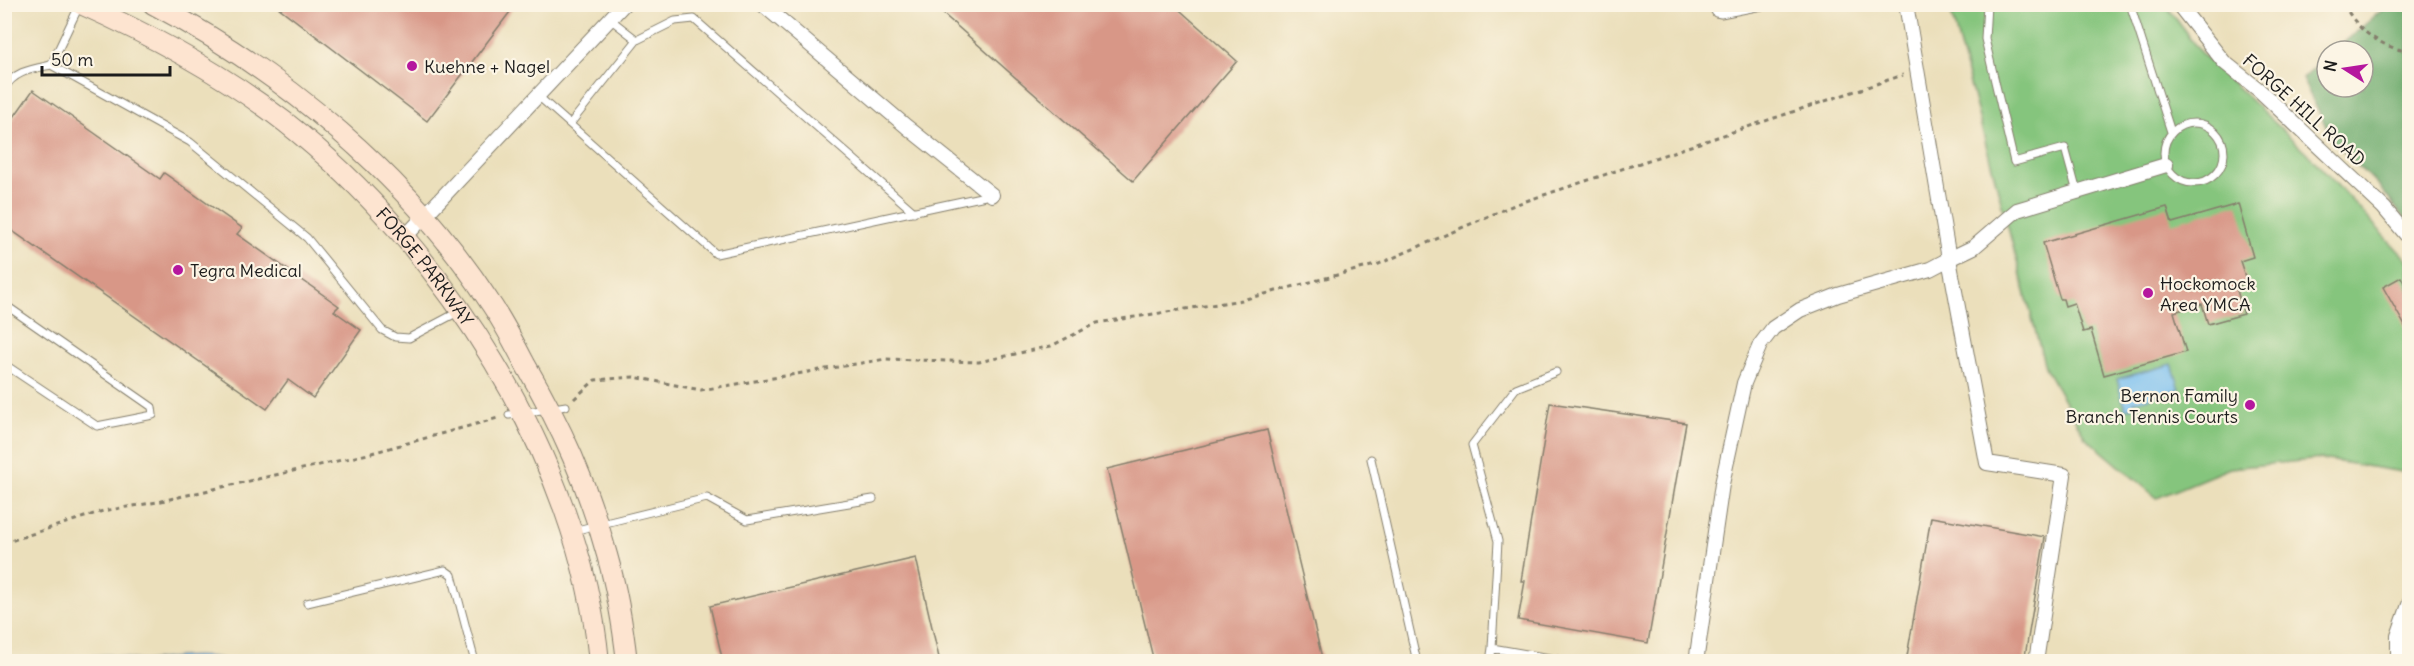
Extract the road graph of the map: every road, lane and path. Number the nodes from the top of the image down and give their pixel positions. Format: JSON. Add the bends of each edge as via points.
{"nodes":[{"id":1,"x":81,"y":4,"type":"edge"},
{"id":2,"x":153,"y":4,"type":"edge"},
{"id":3,"x":624,"y":4,"type":"edge"},
{"id":4,"x":762,"y":4,"type":"edge"},
{"id":5,"x":1712,"y":4,"type":"edge"},
{"id":6,"x":1772,"y":4,"type":"edge"},
{"id":7,"x":1906,"y":4,"type":"edge"},
{"id":8,"x":1988,"y":4,"type":"edge"},
{"id":9,"x":2130,"y":4,"type":"edge"},
{"id":10,"x":2178,"y":4,"type":"edge"},
{"id":11,"x":2344,"y":4,"type":"edge"},
{"id":12,"x":610,"y":20,"type":"junction"},
{"id":13,"x":637,"y":40,"type":"junction"},
{"id":14,"x":2409,"y":52,"type":"edge"},
{"id":15,"x":51,"y":64,"type":"junction"},
{"id":16,"x":1917,"y":70,"type":"junction"},
{"id":17,"x":4,"y":88,"type":"edge"},
{"id":18,"x":537,"y":95,"type":"junction"},
{"id":19,"x":570,"y":124,"type":"junction"},
{"id":20,"x":2172,"y":132,"type":"junction"},
{"id":21,"x":2166,"y":165,"type":"junction"},
{"id":22,"x":2078,"y":193,"type":"junction"},
{"id":23,"x":992,"y":195,"type":"joint"},
{"id":24,"x":915,"y":212,"type":"junction"},
{"id":25,"x":424,"y":218,"type":"junction"},
{"id":26,"x":404,"y":237,"type":"junction"},
{"id":27,"x":2409,"y":239,"type":"edge"},
{"id":28,"x":1949,"y":259,"type":"junction"},
{"id":29,"x":4,"y":304,"type":"edge"},
{"id":30,"x":459,"y":311,"type":"junction"},
{"id":31,"x":4,"y":364,"type":"edge"},
{"id":32,"x":1557,"y":372,"type":"dead end"},
{"id":33,"x":558,"y":408,"type":"junction"},
{"id":34,"x":516,"y":414,"type":"junction"},
{"id":35,"x":1371,"y":459,"type":"dead end"},
{"id":36,"x":873,"y":499,"type":"dead end"},
{"id":37,"x":598,"y":524,"type":"junction"},
{"id":38,"x":570,"y":531,"type":"junction"},
{"id":39,"x":4,"y":543,"type":"edge"},
{"id":40,"x":2409,"y":602,"type":"edge"},
{"id":41,"x":307,"y":603,"type":"dead end"},
{"id":42,"x":1492,"y":648,"type":"junction"},
{"id":43,"x":475,"y":662,"type":"edge"},
{"id":44,"x":599,"y":662,"type":"edge"},
{"id":45,"x":627,"y":662,"type":"edge"},
{"id":46,"x":1418,"y":662,"type":"edge"},
{"id":47,"x":1491,"y":662,"type":"edge"},
{"id":48,"x":1573,"y":662,"type":"edge"},
{"id":49,"x":1696,"y":662,"type":"edge"},
{"id":50,"x":2036,"y":662,"type":"edge"},
{"id":51,"x":2398,"y":662,"type":"edge"}],
"edges":[{"from":1,"to":15,"type":"lane"},
{"from":1,"to":26,"type":"street","name":"FORGE PARKWAY","via":[[207,69],[285,122],[352,181]]},
{"from":2,"to":25,"type":"street","name":"FORGE PARKWAY","via":[[246,59],[297,96],[390,178]]},
{"from":3,"to":12,"type":"street"},
{"from":4,"to":23,"type":"street"},
{"from":5,"to":6,"type":"lane","via":[[1716,13],[1721,14]]},
{"from":7,"to":16,"type":"street"},
{"from":8,"to":22,"type":"lane","via":[[1985,39],[2014,162],[2064,148]]},
{"from":9,"to":20,"type":"lane"},
{"from":10,"to":27,"type":"street","name":"FORGE HILL ROAD","via":[[2224,62],[2384,208]]},
{"from":11,"to":14,"type":"path","via":[[2374,40]]},
{"from":12,"to":13,"type":"lane"},
{"from":12,"to":18,"type":"street"},
{"from":13,"to":19,"type":"lane"},
{"from":13,"to":24,"type":"lane","via":[[675,21],[694,20]]},
{"from":15,"to":17,"type":"lane","via":[[20,72]]},
{"from":15,"to":30,"type":"lane","via":[[190,142],[307,238],[382,330],[395,337],[409,338]]},
{"from":16,"to":28,"type":"street"},
{"from":16,"to":33,"type":"path","via":[[1514,205],[1379,264],[1242,300],[1097,322],[1051,346],[979,362],[886,359],[701,390],[634,377],[595,380]]},
{"from":18,"to":19,"type":"lane"},
{"from":18,"to":25,"type":"street"},
{"from":19,"to":24,"type":"lane","via":[[716,254]]},
{"from":20,"to":21,"type":"lane","via":[[2163,156]]},
{"from":20,"to":21,"type":"lane","via":[[2186,123],[2204,123],[2218,133],[2225,149],[2222,166],[2210,179],[2194,184],[2177,179]]},
{"from":21,"to":22,"type":"street"},
{"from":22,"to":28,"type":"street","via":[[2017,210],[1974,247]]},
{"from":23,"to":24,"type":"lane"},
{"from":25,"to":26,"type":"street"},
{"from":25,"to":33,"type":"street","name":"FORGE PARKWAY","via":[[490,301]]},
{"from":26,"to":30,"type":"street","name":"FORGE PARKWAY"},
{"from":28,"to":49,"type":"street","via":[[1930,269],[1800,310],[1773,328],[1760,345],[1744,383],[1722,484]]},
{"from":28,"to":50,"type":"street","via":[[1987,463],[2064,475]]},
{"from":29,"to":31,"type":"lane","via":[[152,407],[153,415],[97,426]]},
{"from":30,"to":34,"type":"street","name":"FORGE PARKWAY","via":[[489,353]]},
{"from":32,"to":42,"type":"lane","via":[[1516,388],[1472,445],[1498,541]]},
{"from":33,"to":34,"type":"lane"},
{"from":33,"to":37,"type":"street","name":"FORGE PARKWAY"},
{"from":34,"to":38,"type":"street","name":"FORGE PARKWAY","via":[[534,434]]},
{"from":34,"to":39,"type":"path","via":[[368,454],[103,511]]},
{"from":35,"to":46,"type":"lane"},
{"from":36,"to":37,"type":"lane","via":[[747,520],[707,498]]},
{"from":37,"to":38,"type":"lane"},
{"from":37,"to":45,"type":"street","name":"FORGE PARKWAY","via":[[621,616]]},
{"from":38,"to":44,"type":"street","name":"FORGE PARKWAY","via":[[585,583]]},
{"from":40,"to":51,"type":"street","via":[[2398,636]]},
{"from":41,"to":43,"type":"lane","via":[[445,570],[452,575]]},
{"from":42,"to":47,"type":"lane"},
{"from":42,"to":48,"type":"lane"}]}
